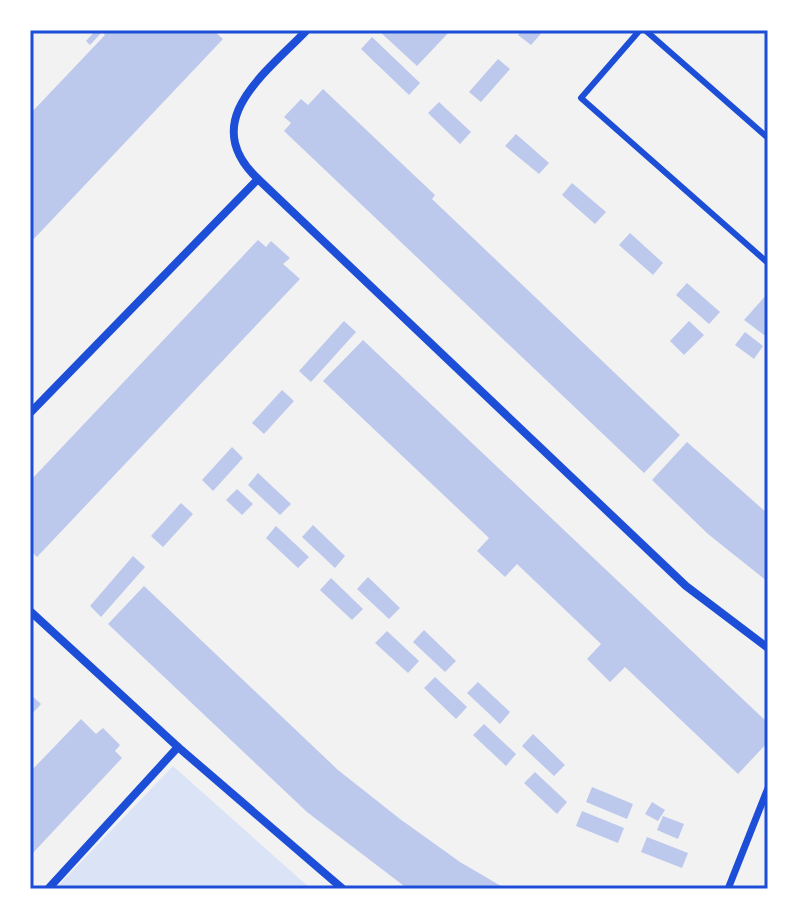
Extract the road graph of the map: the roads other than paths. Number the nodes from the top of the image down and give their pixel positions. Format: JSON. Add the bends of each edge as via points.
{"nodes":[{"id":1,"x":307,"y":30,"type":"edge"},
{"id":2,"x":642,"y":30,"type":"edge"},
{"id":3,"x":768,"y":138,"type":"edge"},
{"id":4,"x":258,"y":179,"type":"junction"},
{"id":5,"x":768,"y":263,"type":"edge"},
{"id":6,"x":30,"y":413,"type":"edge"},
{"id":7,"x":30,"y":611,"type":"edge"},
{"id":8,"x":768,"y":648,"type":"edge"},
{"id":9,"x":178,"y":747,"type":"junction"},
{"id":10,"x":768,"y":788,"type":"edge"},
{"id":11,"x":48,"y":889,"type":"edge"},
{"id":12,"x":343,"y":889,"type":"edge"},
{"id":13,"x":728,"y":889,"type":"edge"}],
"edges":[{"from":1,"to":4,"type":"street","via":[[242,99],[232,132],[241,163]]},
{"from":2,"to":3,"type":"lane"},
{"from":2,"to":5,"type":"lane","via":[[581,98]]},
{"from":4,"to":6,"type":"street"},
{"from":4,"to":8,"type":"street","via":[[686,586]]},
{"from":7,"to":9,"type":"street"},
{"from":9,"to":11,"type":"street"},
{"from":9,"to":12,"type":"street"},
{"from":10,"to":13,"type":"street"}]}
